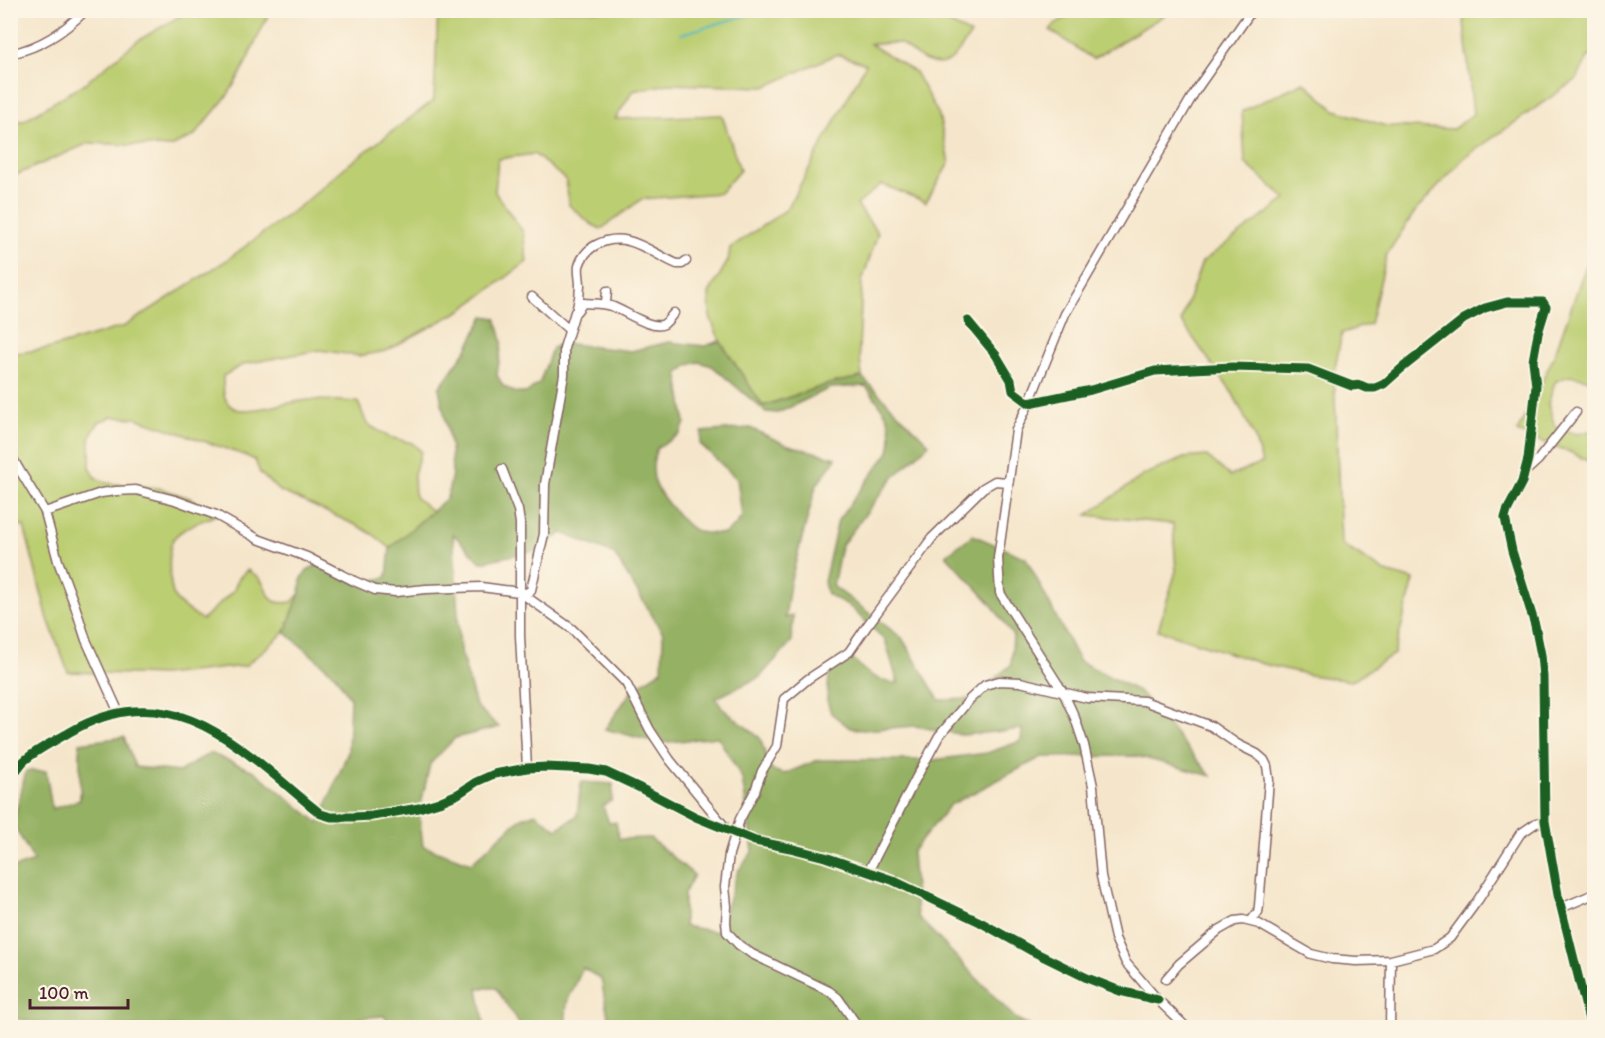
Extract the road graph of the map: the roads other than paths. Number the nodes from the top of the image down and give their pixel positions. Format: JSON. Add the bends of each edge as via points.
{"nodes":[{"id":1,"x":86,"y":10,"type":"edge"},
{"id":2,"x":1252,"y":10,"type":"edge"},
{"id":3,"x":10,"y":54,"type":"edge"},
{"id":4,"x":686,"y":261,"type":"dead end"},
{"id":5,"x":607,"y":291,"type":"dead end"},
{"id":6,"x":532,"y":297,"type":"dead end"},
{"id":7,"x":604,"y":304,"type":"junction"},
{"id":8,"x":576,"y":312,"type":"junction"},
{"id":9,"x":674,"y":313,"type":"dead end"},
{"id":10,"x":968,"y":321,"type":"dead end"},
{"id":11,"x":568,"y":329,"type":"junction"},
{"id":12,"x":1029,"y":403,"type":"junction"},
{"id":13,"x":1576,"y":412,"type":"dead end"},
{"id":14,"x":10,"y":453,"type":"edge"},
{"id":15,"x":502,"y":469,"type":"dead end"},
{"id":16,"x":1525,"y":472,"type":"junction"},
{"id":17,"x":1008,"y":482,"type":"junction"},
{"id":18,"x":45,"y":512,"type":"junction"},
{"id":19,"x":521,"y":593,"type":"junction"},
{"id":20,"x":1063,"y":692,"type":"junction"},
{"id":21,"x":119,"y":713,"type":"junction"},
{"id":22,"x":527,"y":768,"type":"junction"},
{"id":23,"x":10,"y":779,"type":"edge"},
{"id":24,"x":1545,"y":821,"type":"junction"},
{"id":25,"x":731,"y":832,"type":"junction"},
{"id":26,"x":868,"y":872,"type":"junction"},
{"id":27,"x":1594,"y":894,"type":"edge"},
{"id":28,"x":1561,"y":908,"type":"junction"},
{"id":29,"x":1251,"y":921,"type":"junction"},
{"id":30,"x":1391,"y":960,"type":"junction"},
{"id":31,"x":1166,"y":979,"type":"dead end"},
{"id":32,"x":1158,"y":1000,"type":"junction"},
{"id":33,"x":1176,"y":1023,"type":"edge"},
{"id":34,"x":859,"y":1028,"type":"edge"},
{"id":35,"x":1187,"y":1028,"type":"edge"},
{"id":36,"x":1390,"y":1028,"type":"edge"},
{"id":37,"x":1591,"y":1028,"type":"edge"}],
"edges":[{"from":1,"to":3,"type":"street","via":[[47,41]]},
{"from":2,"to":12,"type":"street","via":[[1196,90],[1065,314]]},
{"from":4,"to":8,"type":"street","via":[[677,264],[617,238],[591,247],[579,267]]},
{"from":5,"to":7,"type":"street"},
{"from":6,"to":11,"type":"street"},
{"from":7,"to":8,"type":"street","via":[[583,303]]},
{"from":7,"to":9,"type":"street","via":[[657,326]]},
{"from":8,"to":11,"type":"street"},
{"from":10,"to":12,"type":"street","via":[[1002,364],[1013,391]]},
{"from":11,"to":19,"type":"street","via":[[545,484],[543,540],[531,590]]},
{"from":12,"to":16,"type":"street","via":[[1155,371],[1232,367],[1308,369],[1352,386],[1375,388],[1473,314],[1497,303],[1543,302],[1546,307],[1533,362],[1536,386]]},
{"from":12,"to":17,"type":"street","via":[[1016,430]]},
{"from":13,"to":16,"type":"street"},
{"from":14,"to":18,"type":"street"},
{"from":15,"to":19,"type":"street","via":[[519,517]]},
{"from":16,"to":24,"type":"street","via":[[1505,518],[1541,655]]},
{"from":17,"to":20,"type":"street","via":[[998,558],[1000,593]]},
{"from":17,"to":25,"type":"street","via":[[994,481],[983,488],[932,538],[849,652],[784,699],[777,746]]},
{"from":18,"to":19,"type":"street","via":[[101,493],[136,490],[216,515],[258,539],[307,556],[375,590],[481,587]]},
{"from":18,"to":21,"type":"street","via":[[86,640]]},
{"from":19,"to":22,"type":"street"},
{"from":19,"to":25,"type":"street","via":[[572,629],[626,683],[670,760]]},
{"from":20,"to":26,"type":"street","via":[[1020,682],[985,685],[939,736]]},
{"from":20,"to":29,"type":"street","via":[[1087,698],[1144,701],[1218,730],[1264,760],[1269,780],[1259,906]]},
{"from":20,"to":32,"type":"street","via":[[1091,772],[1101,876],[1115,938],[1126,963]]},
{"from":21,"to":22,"type":"street","via":[[148,710],[207,726],[321,814],[331,817],[353,818],[419,808],[458,794],[494,774]]},
{"from":21,"to":23,"type":"street","via":[[88,722],[42,748],[23,762]]},
{"from":22,"to":25,"type":"street","via":[[606,772]]},
{"from":24,"to":28,"type":"street"},
{"from":24,"to":30,"type":"street","via":[[1520,834],[1450,938],[1434,949]]},
{"from":25,"to":26,"type":"street"},
{"from":25,"to":34,"type":"street","via":[[725,887],[727,932],[752,954],[829,991]]},
{"from":26,"to":32,"type":"street","via":[[980,922],[1078,974]]},
{"from":27,"to":28,"type":"street"},
{"from":28,"to":37,"type":"street"},
{"from":29,"to":30,"type":"street","via":[[1323,958]]},
{"from":29,"to":31,"type":"street","via":[[1235,921],[1219,930]]},
{"from":30,"to":36,"type":"street"},
{"from":32,"to":33,"type":"street"},
{"from":33,"to":35,"type":"street"}]}
